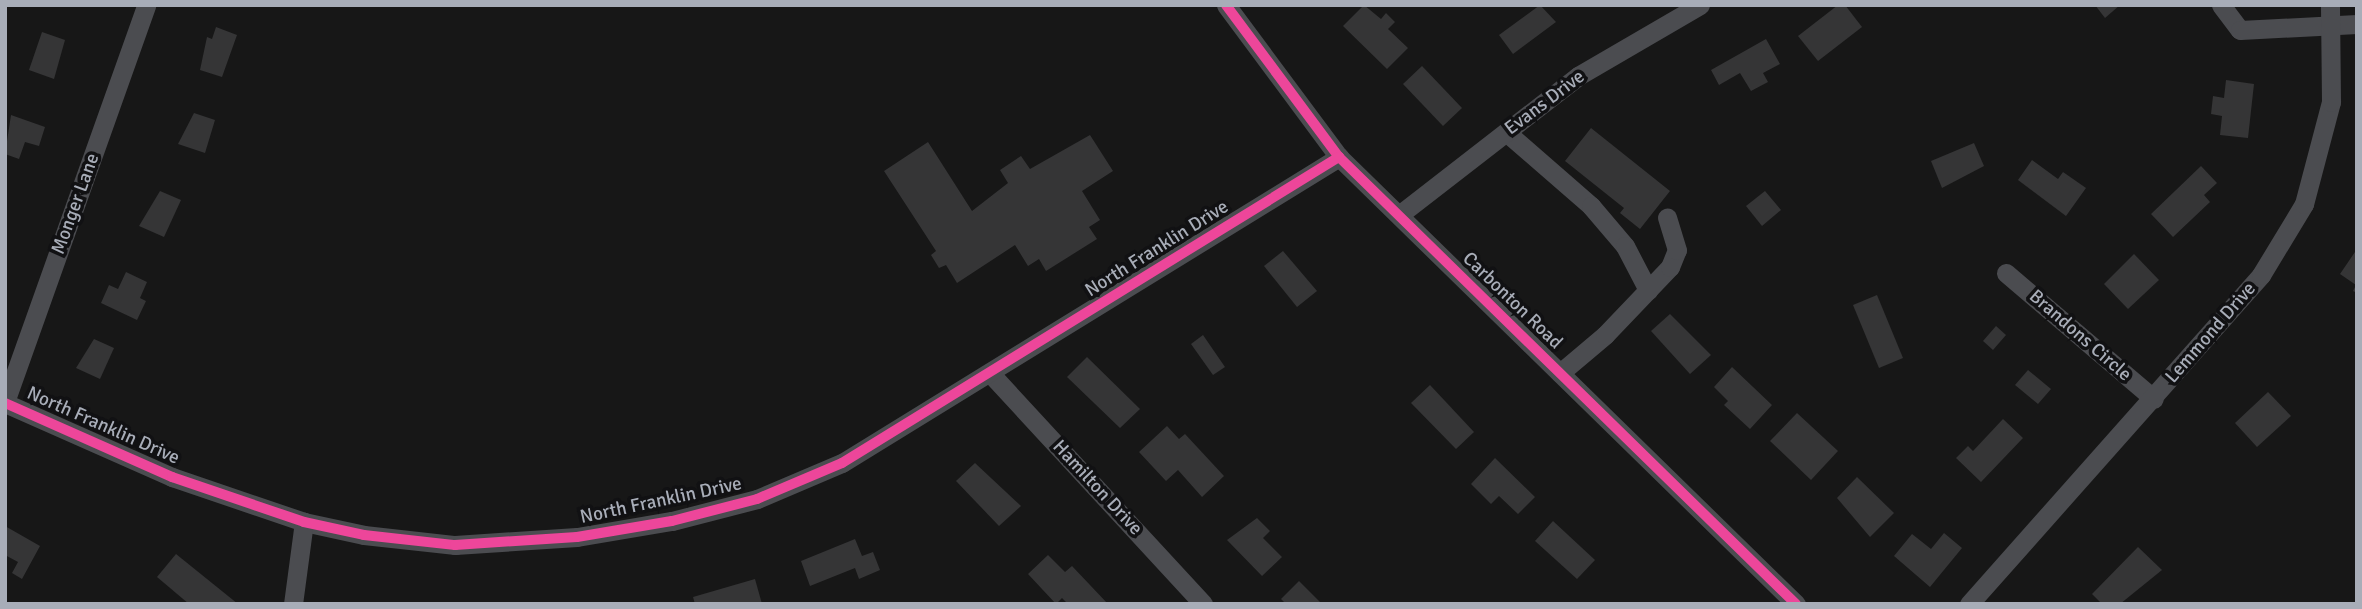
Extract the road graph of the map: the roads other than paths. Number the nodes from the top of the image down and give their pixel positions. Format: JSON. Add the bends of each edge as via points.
{"nodes":[{"id":1,"x":146,"y":5,"type":"edge"},
{"id":2,"x":1226,"y":5,"type":"edge"},
{"id":3,"x":1243,"y":5,"type":"edge"},
{"id":4,"x":1700,"y":5,"type":"edge"},
{"id":5,"x":2221,"y":5,"type":"edge"},
{"id":6,"x":2330,"y":5,"type":"edge"},
{"id":7,"x":2357,"y":24,"type":"edge"},
{"id":8,"x":2333,"y":27,"type":"junction"},
{"id":9,"x":1257,"y":52,"type":"junction"},
{"id":10,"x":1506,"y":132,"type":"junction"},
{"id":11,"x":1339,"y":157,"type":"junction"},
{"id":12,"x":1399,"y":215,"type":"junction"},
{"id":13,"x":1667,"y":218,"type":"dead end"},
{"id":14,"x":2006,"y":273,"type":"dead end"},
{"id":15,"x":1648,"y":290,"type":"junction"},
{"id":16,"x":990,"y":373,"type":"junction"},
{"id":17,"x":1560,"y":373,"type":"junction"},
{"id":18,"x":2154,"y":399,"type":"junction"},
{"id":19,"x":5,"y":402,"type":"edge"},
{"id":20,"x":304,"y":522,"type":"junction"},
{"id":21,"x":1792,"y":603,"type":"edge"},
{"id":22,"x":293,"y":604,"type":"edge"},
{"id":23,"x":1203,"y":604,"type":"edge"},
{"id":24,"x":1969,"y":604,"type":"edge"}],
"edges":[{"from":1,"to":19,"type":"street","name":"Monger Lane"},
{"from":2,"to":9,"type":"street","name":"Carbonton Road"},
{"from":3,"to":9,"type":"street"},
{"from":4,"to":10,"type":"street","name":"Evans Drive","via":[[1578,76]]},
{"from":5,"to":8,"type":"street","via":[[2240,30]]},
{"from":6,"to":8,"type":"street","name":"Lemmond Drive"},
{"from":7,"to":8,"type":"street"},
{"from":8,"to":18,"type":"street","name":"Lemmond Drive","via":[[2331,102],[2304,204],[2261,275]]},
{"from":9,"to":11,"type":"street","name":"Carbonton Road"},
{"from":10,"to":12,"type":"street","name":"Evans Drive"},
{"from":10,"to":15,"type":"street","via":[[1591,206],[1625,246]]},
{"from":11,"to":12,"type":"street","name":"Carbonton Road"},
{"from":11,"to":16,"type":"street","name":"North Franklin Drive"},
{"from":12,"to":17,"type":"street","name":"Carbonton Road"},
{"from":13,"to":15,"type":"street","via":[[1677,250],[1670,267]]},
{"from":14,"to":18,"type":"street","name":"Brandons Circle"},
{"from":15,"to":17,"type":"street"},
{"from":16,"to":20,"type":"street","name":"North Franklin Drive","via":[[842,463],[757,499],[672,521],[577,537],[455,545],[364,535]]},
{"from":16,"to":23,"type":"street","name":"Hamilton Drive"},
{"from":17,"to":21,"type":"street","name":"Carbonton Road"},
{"from":18,"to":24,"type":"street","name":"Lemmond Drive"},
{"from":19,"to":20,"type":"street","name":"North Franklin Drive","via":[[173,477]]},
{"from":20,"to":22,"type":"street"}]}
